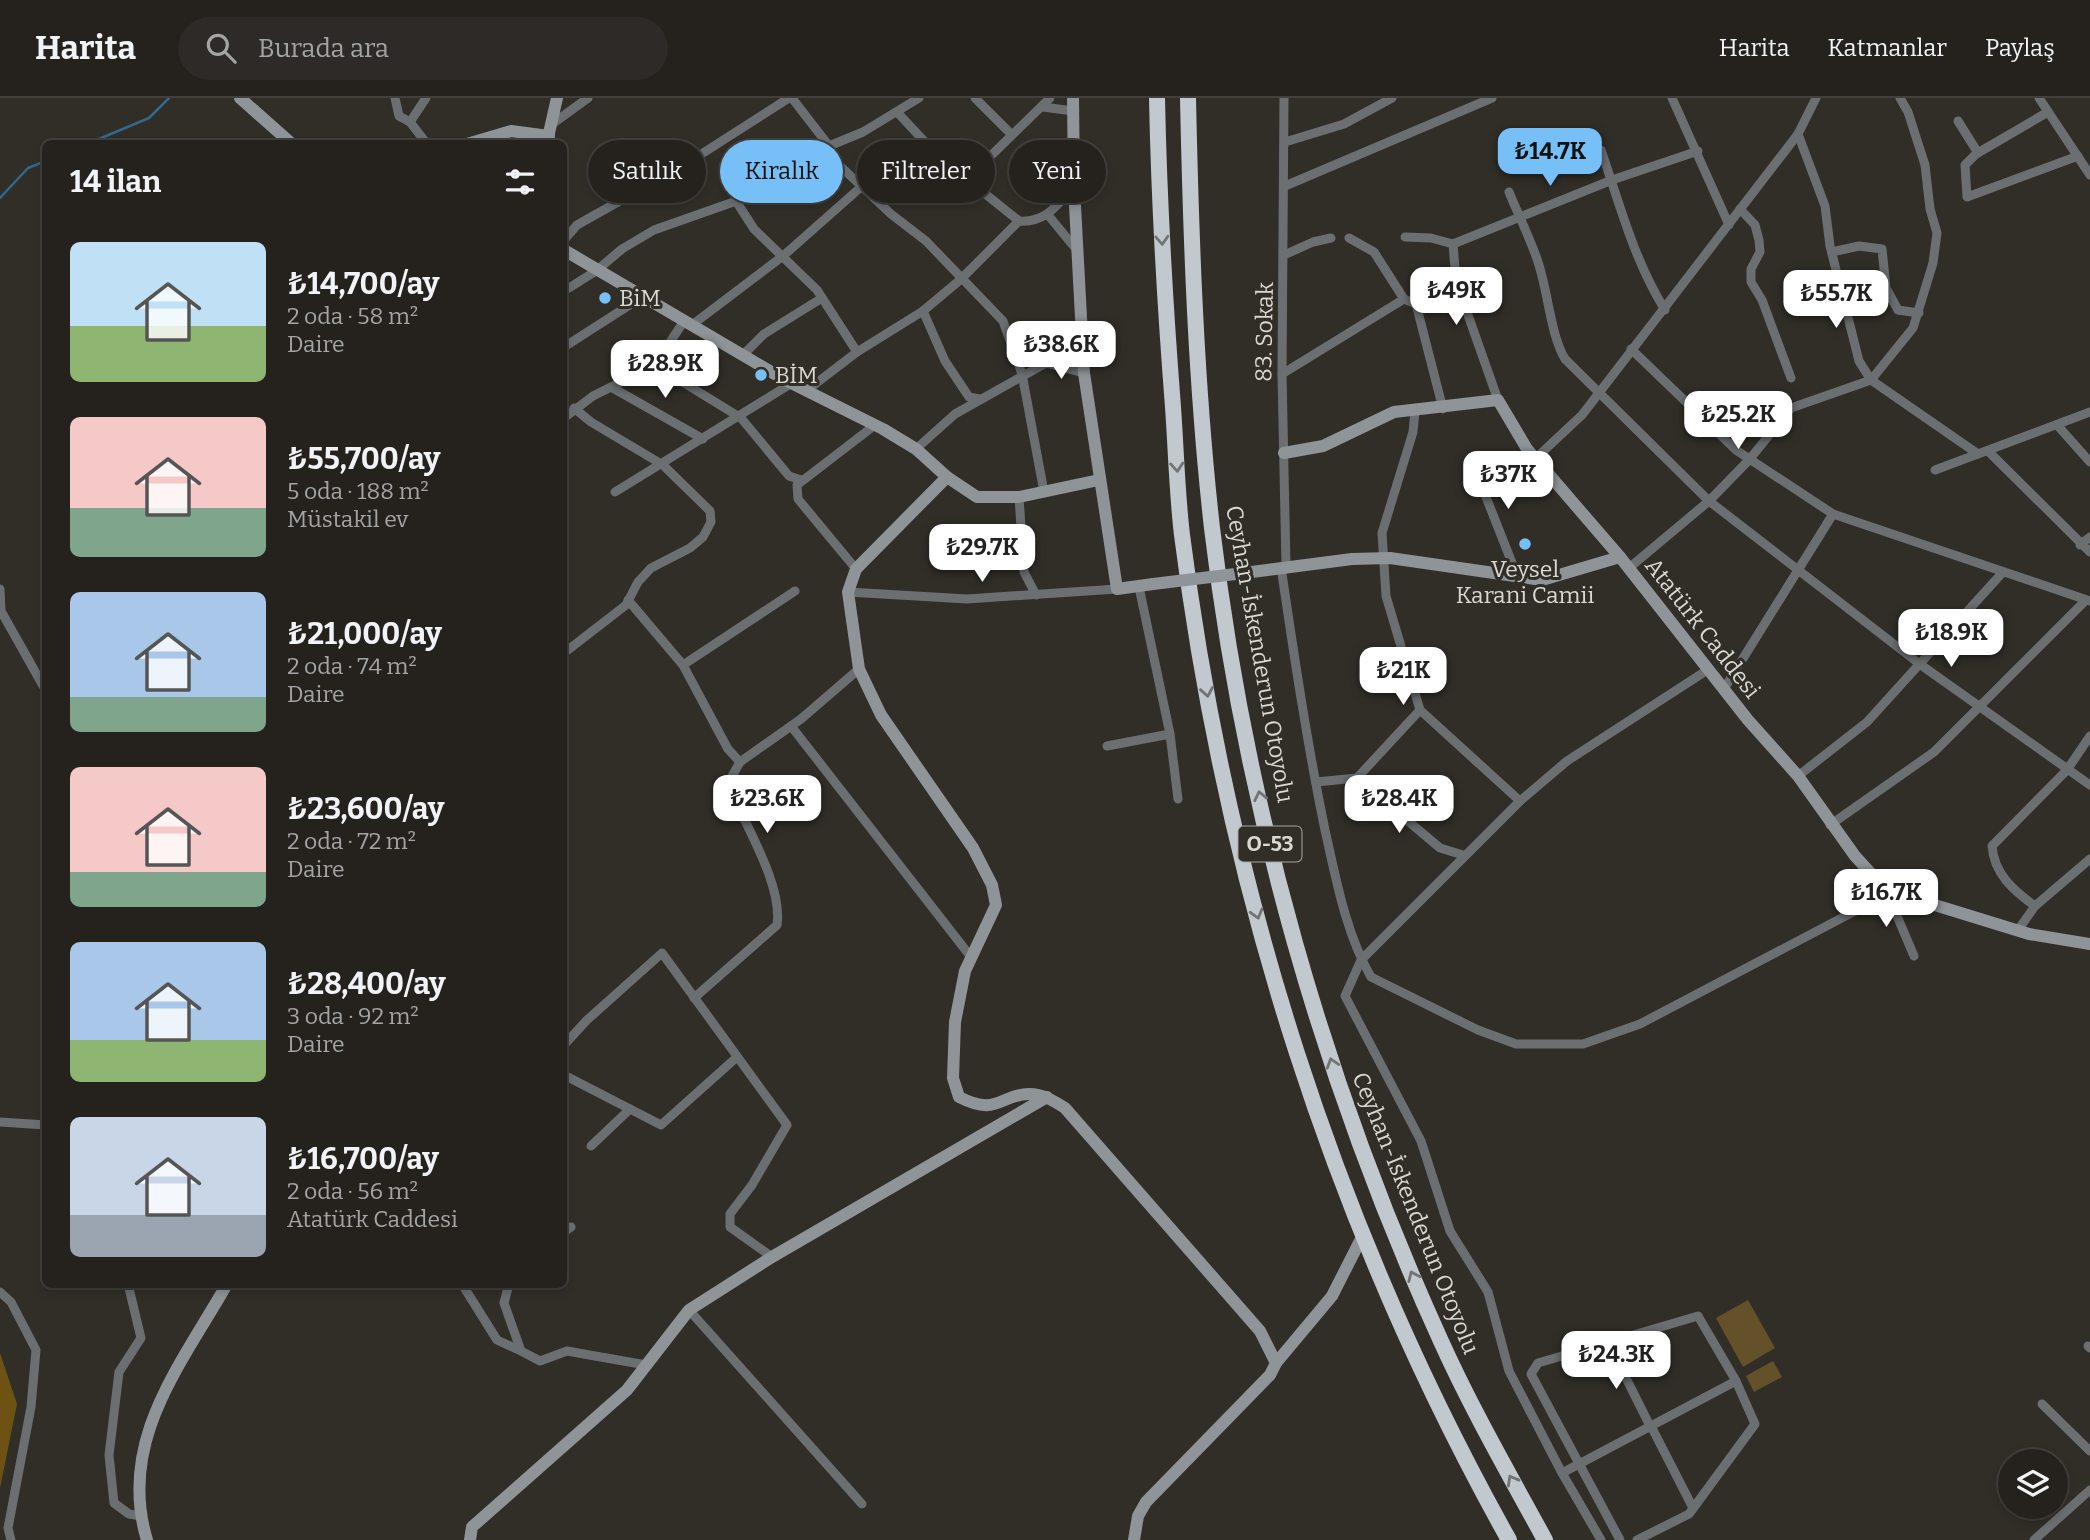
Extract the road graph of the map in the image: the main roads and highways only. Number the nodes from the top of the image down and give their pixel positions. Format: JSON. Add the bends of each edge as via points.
{"nodes":[{"id":1,"x":1157,"y":98,"type":"edge"},
{"id":2,"x":1188,"y":98,"type":"edge"},
{"id":3,"x":1509,"y":1540,"type":"edge"},
{"id":4,"x":1545,"y":1540,"type":"edge"}],
"edges":[{"from":1,"to":3,"type":"highway","number":"O-53","one_way":true,"via":[[1182,533],[1207,696],[1241,857],[1300,1068],[1362,1237],[1413,1356]]},
{"from":4,"to":2,"type":"highway","name":"Ceyhan-İskenderun Otoyolu","number":"O-53","one_way":true,"via":[[1440,1341],[1379,1194],[1333,1069],[1270,848],[1237,688],[1212,527]]}]}
